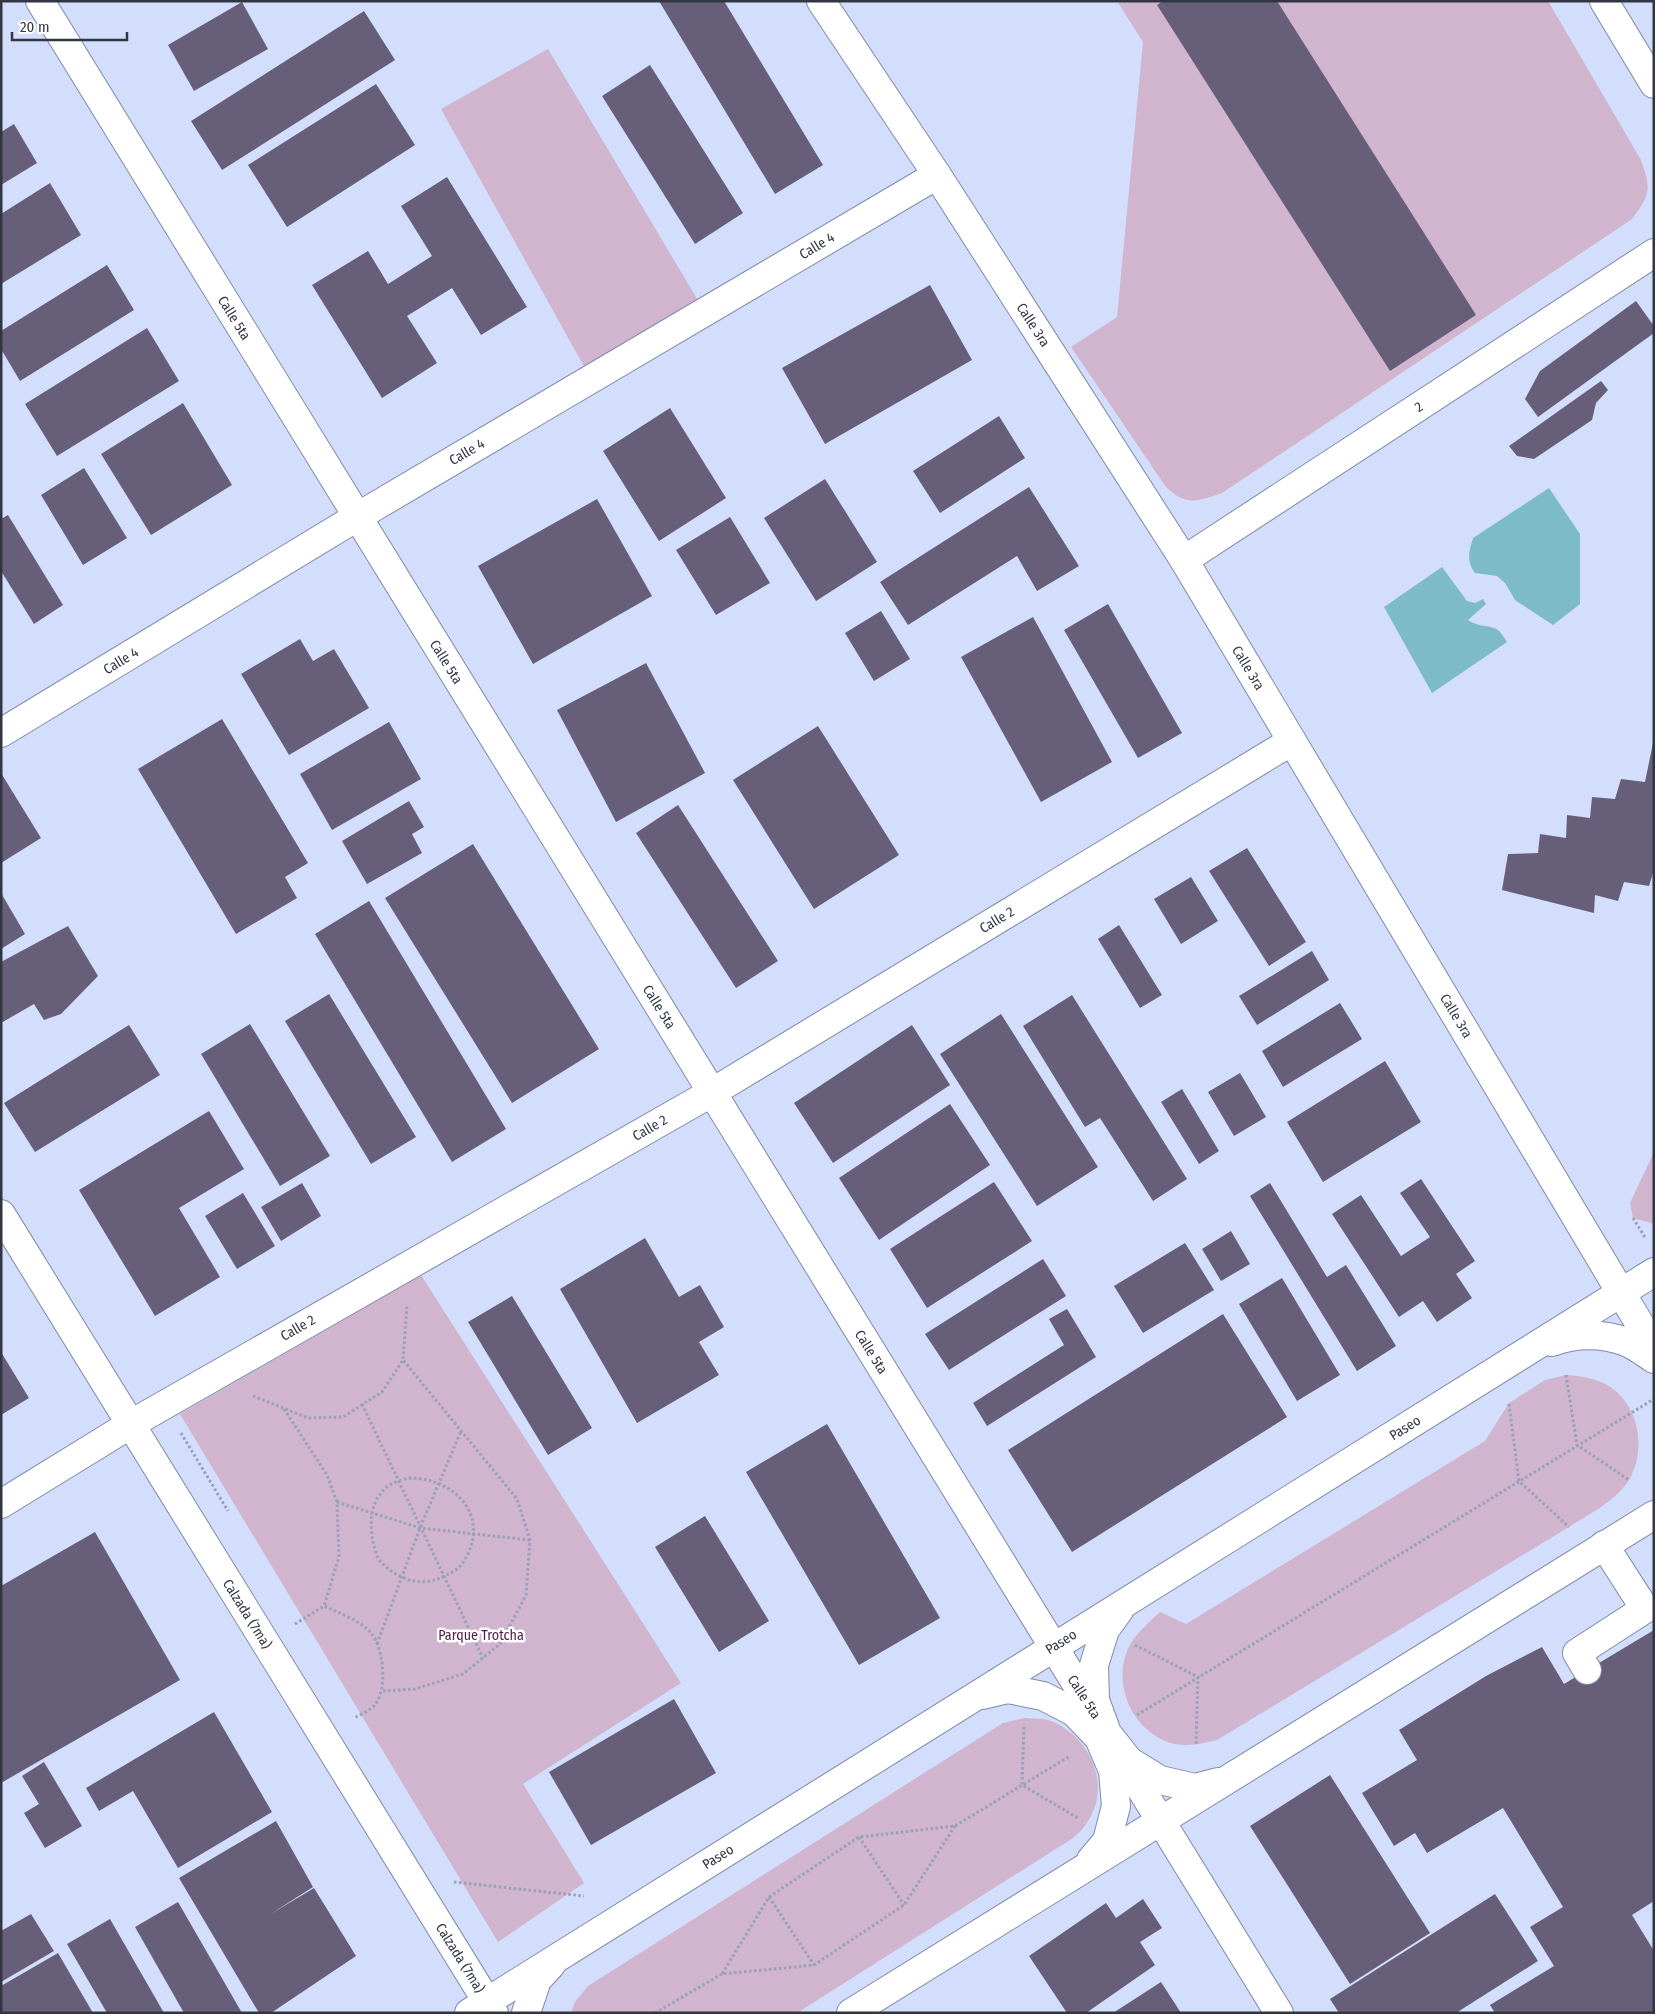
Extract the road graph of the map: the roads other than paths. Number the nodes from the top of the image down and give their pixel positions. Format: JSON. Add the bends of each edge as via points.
{"nodes":[{"id":1,"x":40,"y":1,"type":"edge"},
{"id":2,"x":821,"y":1,"type":"edge"},
{"id":3,"x":1604,"y":1,"type":"edge"},
{"id":4,"x":1654,"y":84,"type":"edge"},
{"id":5,"x":937,"y":175,"type":"junction"},
{"id":6,"x":1654,"y":254,"type":"edge"},
{"id":7,"x":356,"y":516,"type":"junction"},
{"id":8,"x":1184,"y":560,"type":"junction"},
{"id":9,"x":1,"y":733,"type":"edge"},
{"id":10,"x":1292,"y":741,"type":"junction"},
{"id":11,"x":711,"y":1093,"type":"junction"},
{"id":12,"x":1,"y":1214,"type":"edge"},
{"id":13,"x":1654,"y":1272,"type":"edge"},
{"id":14,"x":1621,"y":1293,"type":"junction"},
{"id":15,"x":1654,"y":1348,"type":"edge"},
{"id":16,"x":1528,"y":1350,"type":"junction"},
{"id":17,"x":1654,"y":1359,"type":"edge"},
{"id":18,"x":130,"y":1424,"type":"junction"},
{"id":19,"x":1,"y":1504,"type":"edge"},
{"id":20,"x":1654,"y":1515,"type":"edge"},
{"id":21,"x":1604,"y":1545,"type":"junction"},
{"id":22,"x":1126,"y":1602,"type":"junction"},
{"id":23,"x":1052,"y":1648,"type":"junction"},
{"id":24,"x":1587,"y":1670,"type":"dead end"},
{"id":25,"x":974,"y":1697,"type":"junction"},
{"id":26,"x":1103,"y":1735,"type":"junction"},
{"id":27,"x":1226,"y":1780,"type":"junction"},
{"id":28,"x":1160,"y":1821,"type":"junction"},
{"id":29,"x":1086,"y":1867,"type":"junction"},
{"id":30,"x":561,"y":1955,"type":"junction"},
{"id":31,"x":483,"y":2009,"type":"edge"},
{"id":32,"x":526,"y":2013,"type":"edge"},
{"id":33,"x":851,"y":2013,"type":"edge"},
{"id":34,"x":1279,"y":2013,"type":"edge"}],
"edges":[{"from":1,"to":7,"type":"main road","name":"Calle 5ta"},
{"from":2,"to":5,"type":"main road","name":"Calle 3ra"},
{"from":3,"to":4,"type":"main road"},
{"from":5,"to":7,"type":"main road","name":"Calle 4"},
{"from":5,"to":8,"type":"main road","name":"Calle 3ra"},
{"from":6,"to":8,"type":"main road","name":"2"},
{"from":7,"to":9,"type":"main road","name":"Calle 4"},
{"from":7,"to":11,"type":"main road","name":"Calle 5ta"},
{"from":8,"to":10,"type":"main road","name":"Calle 3ra"},
{"from":10,"to":11,"type":"main road","name":"Calle 2"},
{"from":10,"to":14,"type":"main road","name":"Calle 3ra"},
{"from":11,"to":18,"type":"main road","name":"Calle 2"},
{"from":11,"to":23,"type":"main road","name":"Calle 5ta"},
{"from":12,"to":18,"type":"main road","name":"Calzada (7ma)"},
{"from":13,"to":14,"type":"main road","name":"Paseo"},
{"from":14,"to":15,"type":"main road","name":"Calle 3ra"},
{"from":14,"to":16,"type":"main road","name":"Paseo"},
{"from":16,"to":17,"type":"main road","via":[[1561,1338],[1595,1335],[1627,1342]]},
{"from":16,"to":22,"type":"main road","name":"Paseo"},
{"from":18,"to":19,"type":"main road","name":"Calle 2"},
{"from":18,"to":31,"type":"main road","name":"Calzada (7ma)"},
{"from":20,"to":21,"type":"main road"},
{"from":21,"to":24,"type":"main road","via":[[1644,1609],[1576,1653]]},
{"from":21,"to":27,"type":"main road"},
{"from":22,"to":23,"type":"main road","name":"Paseo"},
{"from":22,"to":26,"type":"main road","via":[[1105,1630],[1094,1664],[1095,1700]]},
{"from":23,"to":25,"type":"main road","name":"Paseo"},
{"from":23,"to":26,"type":"main road","name":"Calle 5ta"},
{"from":25,"to":26,"type":"main road","via":[[1008,1689],[1043,1696],[1074,1712]]},
{"from":25,"to":30,"type":"main road","name":"Paseo"},
{"from":26,"to":27,"type":"main road","via":[[1129,1761],[1160,1780],[1194,1788]]},
{"from":26,"to":28,"type":"main road","name":"Calle 5ta"},
{"from":26,"to":29,"type":"main road","via":[[1116,1806],[1107,1841]]},
{"from":27,"to":28,"type":"main road"},
{"from":28,"to":29,"type":"main road"},
{"from":28,"to":34,"type":"main road","name":"Calle 5ta"},
{"from":29,"to":33,"type":"main road"},
{"from":30,"to":31,"type":"main road","name":"Paseo"},
{"from":30,"to":32,"type":"main road","via":[[537,1980]]}]}
